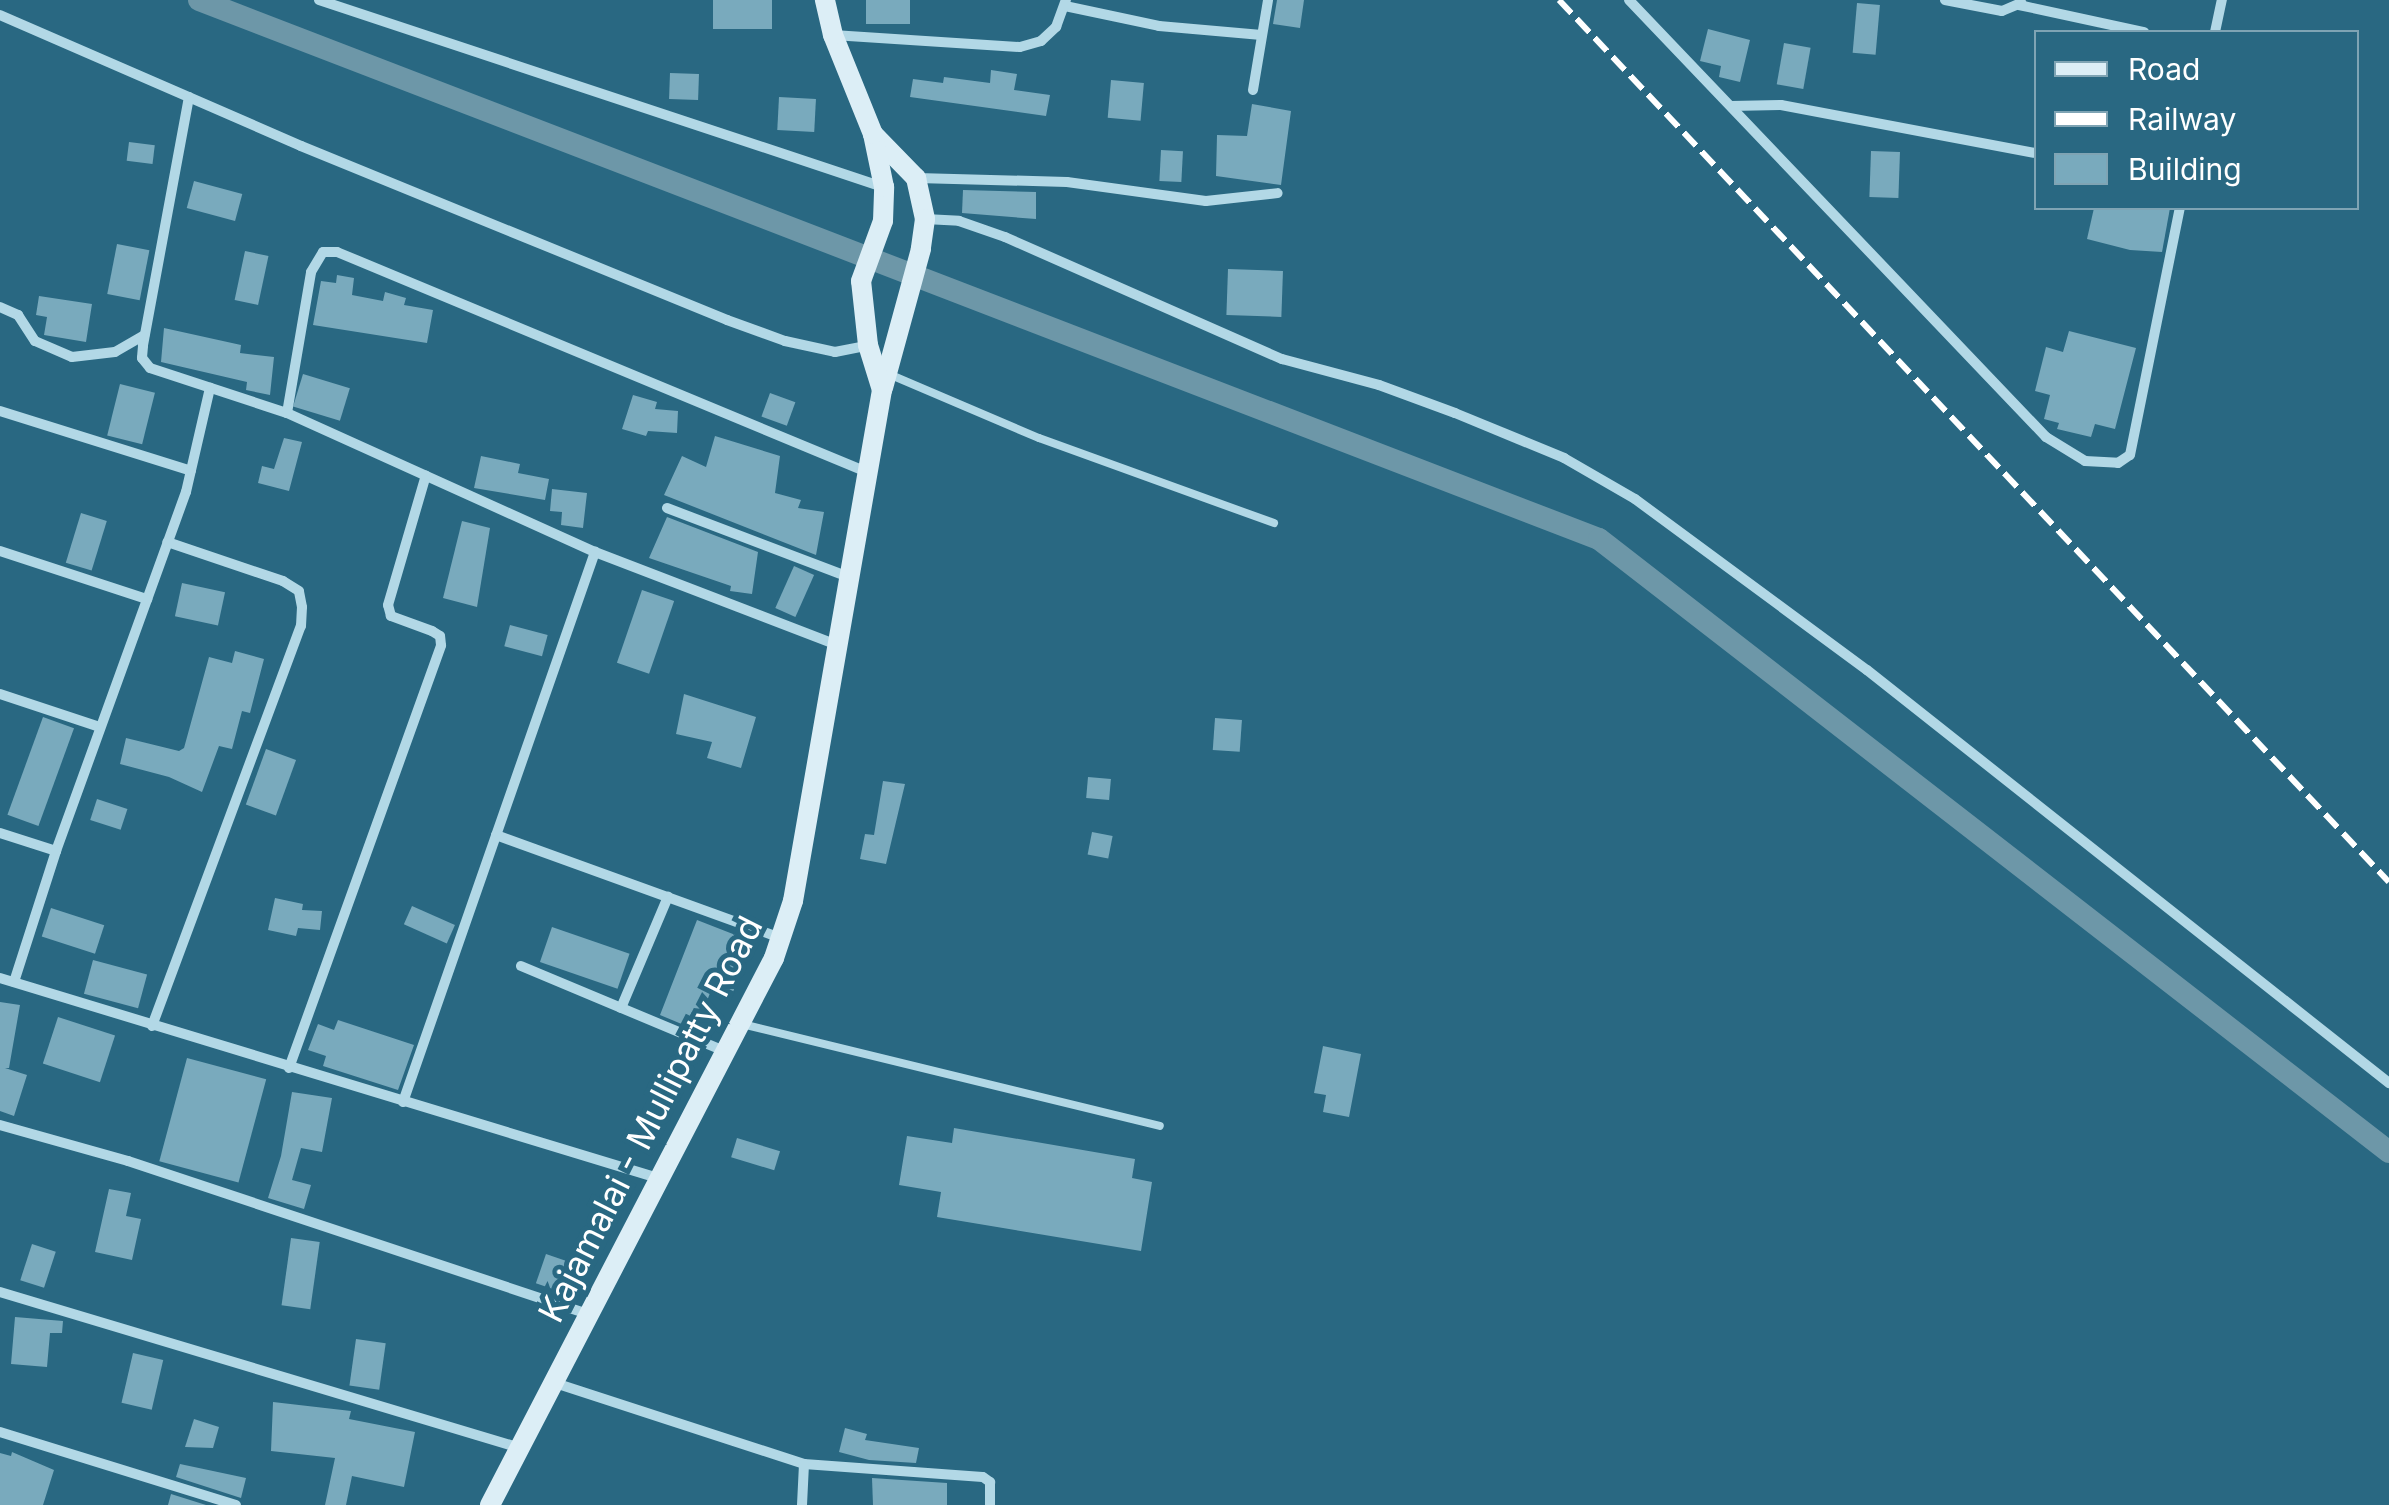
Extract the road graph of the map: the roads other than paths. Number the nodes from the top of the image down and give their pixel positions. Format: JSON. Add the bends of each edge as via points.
{"nodes":[{"id":1,"x":319,"y":0,"type":"edge"},
{"id":2,"x":825,"y":0,"type":"edge"},
{"id":3,"x":1268,"y":0,"type":"edge"},
{"id":4,"x":1629,"y":0,"type":"edge"},
{"id":5,"x":1945,"y":0,"type":"edge"},
{"id":6,"x":2036,"y":0,"type":"edge"},
{"id":7,"x":2222,"y":0,"type":"edge"},
{"id":8,"x":2021,"y":2,"type":"edge"},
{"id":9,"x":1065,"y":3,"type":"edge"},
{"id":10,"x":2047,"y":12,"type":"junction"},
{"id":11,"x":0,"y":15,"type":"edge"},
{"id":12,"x":2134,"y":30,"type":"edge"},
{"id":13,"x":2216,"y":30,"type":"edge"},
{"id":14,"x":834,"y":35,"type":"junction"},
{"id":15,"x":1262,"y":35,"type":"junction"},
{"id":16,"x":1253,"y":90,"type":"dead end"},
{"id":17,"x":189,"y":97,"type":"junction"},
{"id":18,"x":1731,"y":106,"type":"junction"},
{"id":19,"x":873,"y":134,"type":"junction"},
{"id":20,"x":2034,"y":153,"type":"edge"},
{"id":21,"x":916,"y":178,"type":"junction"},
{"id":22,"x":884,"y":187,"type":"junction"},
{"id":23,"x":1278,"y":193,"type":"dead end"},
{"id":24,"x":2180,"y":210,"type":"edge"},
{"id":25,"x":925,"y":218,"type":"junction"},
{"id":26,"x":0,"y":307,"type":"edge"},
{"id":27,"x":145,"y":335,"type":"junction"},
{"id":28,"x":868,"y":346,"type":"junction"},
{"id":29,"x":884,"y":382,"type":"junction"},
{"id":30,"x":210,"y":388,"type":"junction"},
{"id":31,"x":0,"y":411,"type":"edge"},
{"id":32,"x":287,"y":412,"type":"junction"},
{"id":33,"x":192,"y":471,"type":"junction"},
{"id":34,"x":870,"y":473,"type":"junction"},
{"id":35,"x":426,"y":474,"type":"junction"},
{"id":36,"x":667,"y":508,"type":"dead end"},
{"id":37,"x":1274,"y":524,"type":"dead end"},
{"id":38,"x":168,"y":542,"type":"junction"},
{"id":39,"x":0,"y":551,"type":"edge"},
{"id":40,"x":595,"y":552,"type":"junction"},
{"id":41,"x":852,"y":578,"type":"junction"},
{"id":42,"x":147,"y":599,"type":"junction"},
{"id":43,"x":839,"y":646,"type":"junction"},
{"id":44,"x":0,"y":694,"type":"edge"},
{"id":45,"x":100,"y":727,"type":"junction"},
{"id":46,"x":0,"y":833,"type":"edge"},
{"id":47,"x":496,"y":835,"type":"junction"},
{"id":48,"x":56,"y":851,"type":"junction"},
{"id":49,"x":668,"y":896,"type":"junction"},
{"id":50,"x":780,"y":938,"type":"junction"},
{"id":51,"x":521,"y":966,"type":"dead end"},
{"id":52,"x":0,"y":978,"type":"edge"},
{"id":53,"x":14,"y":982,"type":"junction"},
{"id":54,"x":621,"y":1008,"type":"junction"},
{"id":55,"x":739,"y":1024,"type":"junction"},
{"id":56,"x":152,"y":1026,"type":"junction"},
{"id":57,"x":724,"y":1052,"type":"junction"},
{"id":58,"x":289,"y":1068,"type":"junction"},
{"id":59,"x":2389,"y":1083,"type":"edge"},
{"id":60,"x":403,"y":1102,"type":"junction"},
{"id":61,"x":1160,"y":1126,"type":"dead end"},
{"id":62,"x":1,"y":1128,"type":"edge"},
{"id":63,"x":658,"y":1178,"type":"junction"},
{"id":64,"x":0,"y":1292,"type":"edge"},
{"id":65,"x":586,"y":1313,"type":"junction"},
{"id":66,"x":554,"y":1382,"type":"junction"},
{"id":67,"x":0,"y":1432,"type":"edge"},
{"id":68,"x":517,"y":1447,"type":"junction"},
{"id":69,"x":804,"y":1464,"type":"junction"},
{"id":70,"x":236,"y":1505,"type":"edge"},
{"id":71,"x":490,"y":1505,"type":"edge"},
{"id":72,"x":802,"y":1505,"type":"edge"},
{"id":73,"x":990,"y":1505,"type":"edge"}],
"edges":[{"from":1,"to":22,"type":"street"},
{"from":2,"to":14,"type":"main road","name":"Kajamalai - Mullipatty Road"},
{"from":3,"to":15,"type":"street"},
{"from":4,"to":18,"type":"street"},
{"from":5,"to":8,"type":"street","via":[[2002,11]]},
{"from":6,"to":10,"type":"street"},
{"from":7,"to":13,"type":"street"},
{"from":8,"to":10,"type":"street"},
{"from":9,"to":14,"type":"street","via":[[1056,27],[1020,47]]},
{"from":9,"to":15,"type":"street","via":[[1140,24]]},
{"from":10,"to":12,"type":"street"},
{"from":11,"to":17,"type":"street"},
{"from":14,"to":19,"type":"main road","name":"Kajamalai - Mullipatty Road"},
{"from":15,"to":16,"type":"street"},
{"from":17,"to":27,"type":"street"},
{"from":17,"to":28,"type":"street","via":[[785,341],[835,352]]},
{"from":18,"to":20,"type":"street","via":[[1781,105]]},
{"from":18,"to":24,"type":"street","via":[[2046,436],[2084,462],[2118,463],[2130,455]]},
{"from":19,"to":21,"type":"main road","name":"Kajamalai - Mullipatty Road"},
{"from":19,"to":22,"type":"main road","name":"Kajamalai - Mullipatty Road"},
{"from":21,"to":23,"type":"street","via":[[1067,182],[1206,200]]},
{"from":21,"to":25,"type":"main road","name":"Kajamalai - Mullipatty Road"},
{"from":22,"to":28,"type":"main road","name":"Kajamalai - Mullipatty Road","via":[[883,221],[861,281]]},
{"from":25,"to":29,"type":"main road","name":"Kajamalai - Mullipatty Road"},
{"from":25,"to":59,"type":"street","via":[[970,224],[1282,359],[1379,384],[1454,413],[1564,458],[1636,498],[1867,670]]},
{"from":26,"to":27,"type":"street","via":[[18,315],[34,340],[72,357],[116,352]]},
{"from":27,"to":30,"type":"street","via":[[142,358],[150,368]]},
{"from":28,"to":29,"type":"main road","name":"Kajamalai - Mullipatty Road"},
{"from":29,"to":34,"type":"main road","name":"Kajamalai - Mullipatty Road"},
{"from":29,"to":37,"type":"lane"},
{"from":30,"to":32,"type":"street"},
{"from":30,"to":33,"type":"street"},
{"from":31,"to":33,"type":"street"},
{"from":32,"to":34,"type":"street","via":[[311,272],[323,252],[337,252]]},
{"from":32,"to":35,"type":"street"},
{"from":33,"to":38,"type":"street"},
{"from":34,"to":41,"type":"main road","name":"Kajamalai - Mullipatty Road"},
{"from":35,"to":40,"type":"street"},
{"from":35,"to":58,"type":"street","via":[[388,605],[391,616],[440,636],[441,645]]},
{"from":36,"to":41,"type":"street"},
{"from":38,"to":42,"type":"street"},
{"from":38,"to":56,"type":"street","via":[[283,581],[299,591],[302,606],[301,626]]},
{"from":39,"to":42,"type":"street"},
{"from":40,"to":43,"type":"street"},
{"from":40,"to":47,"type":"street"},
{"from":41,"to":43,"type":"main road","name":"Kajamalai - Mullipatty Road"},
{"from":42,"to":45,"type":"street"},
{"from":43,"to":50,"type":"main road","name":"Kajamalai - Mullipatty Road","via":[[793,902]]},
{"from":44,"to":45,"type":"street"},
{"from":45,"to":48,"type":"street"},
{"from":46,"to":48,"type":"street"},
{"from":47,"to":49,"type":"street"},
{"from":47,"to":60,"type":"street"},
{"from":48,"to":53,"type":"street"},
{"from":49,"to":50,"type":"street"},
{"from":49,"to":54,"type":"street"},
{"from":50,"to":55,"type":"main road","name":"Kajamalai - Mullipatty Road"},
{"from":51,"to":54,"type":"street"},
{"from":52,"to":53,"type":"street"},
{"from":53,"to":56,"type":"street"},
{"from":54,"to":57,"type":"street"},
{"from":55,"to":57,"type":"main road","name":"Kajamalai - Mullipatty Road"},
{"from":55,"to":61,"type":"lane"},
{"from":56,"to":58,"type":"street"},
{"from":57,"to":63,"type":"main road","name":"Kajamalai - Mullipatty Road"},
{"from":58,"to":60,"type":"street"},
{"from":60,"to":63,"type":"street"},
{"from":62,"to":65,"type":"street","via":[[128,1160]]},
{"from":63,"to":65,"type":"main road","name":"Kajamalai - Mullipatty Road"},
{"from":64,"to":68,"type":"street"},
{"from":65,"to":66,"type":"main road","name":"Kajamalai - Mullipatty Road"},
{"from":66,"to":68,"type":"main road","name":"Kajamalai - Mullipatty Road"},
{"from":66,"to":69,"type":"street"},
{"from":67,"to":70,"type":"street"},
{"from":68,"to":71,"type":"main road","name":"Kajamalai - Mullipatty Road"},
{"from":69,"to":72,"type":"street"},
{"from":69,"to":73,"type":"street","via":[[984,1477]]}]}
